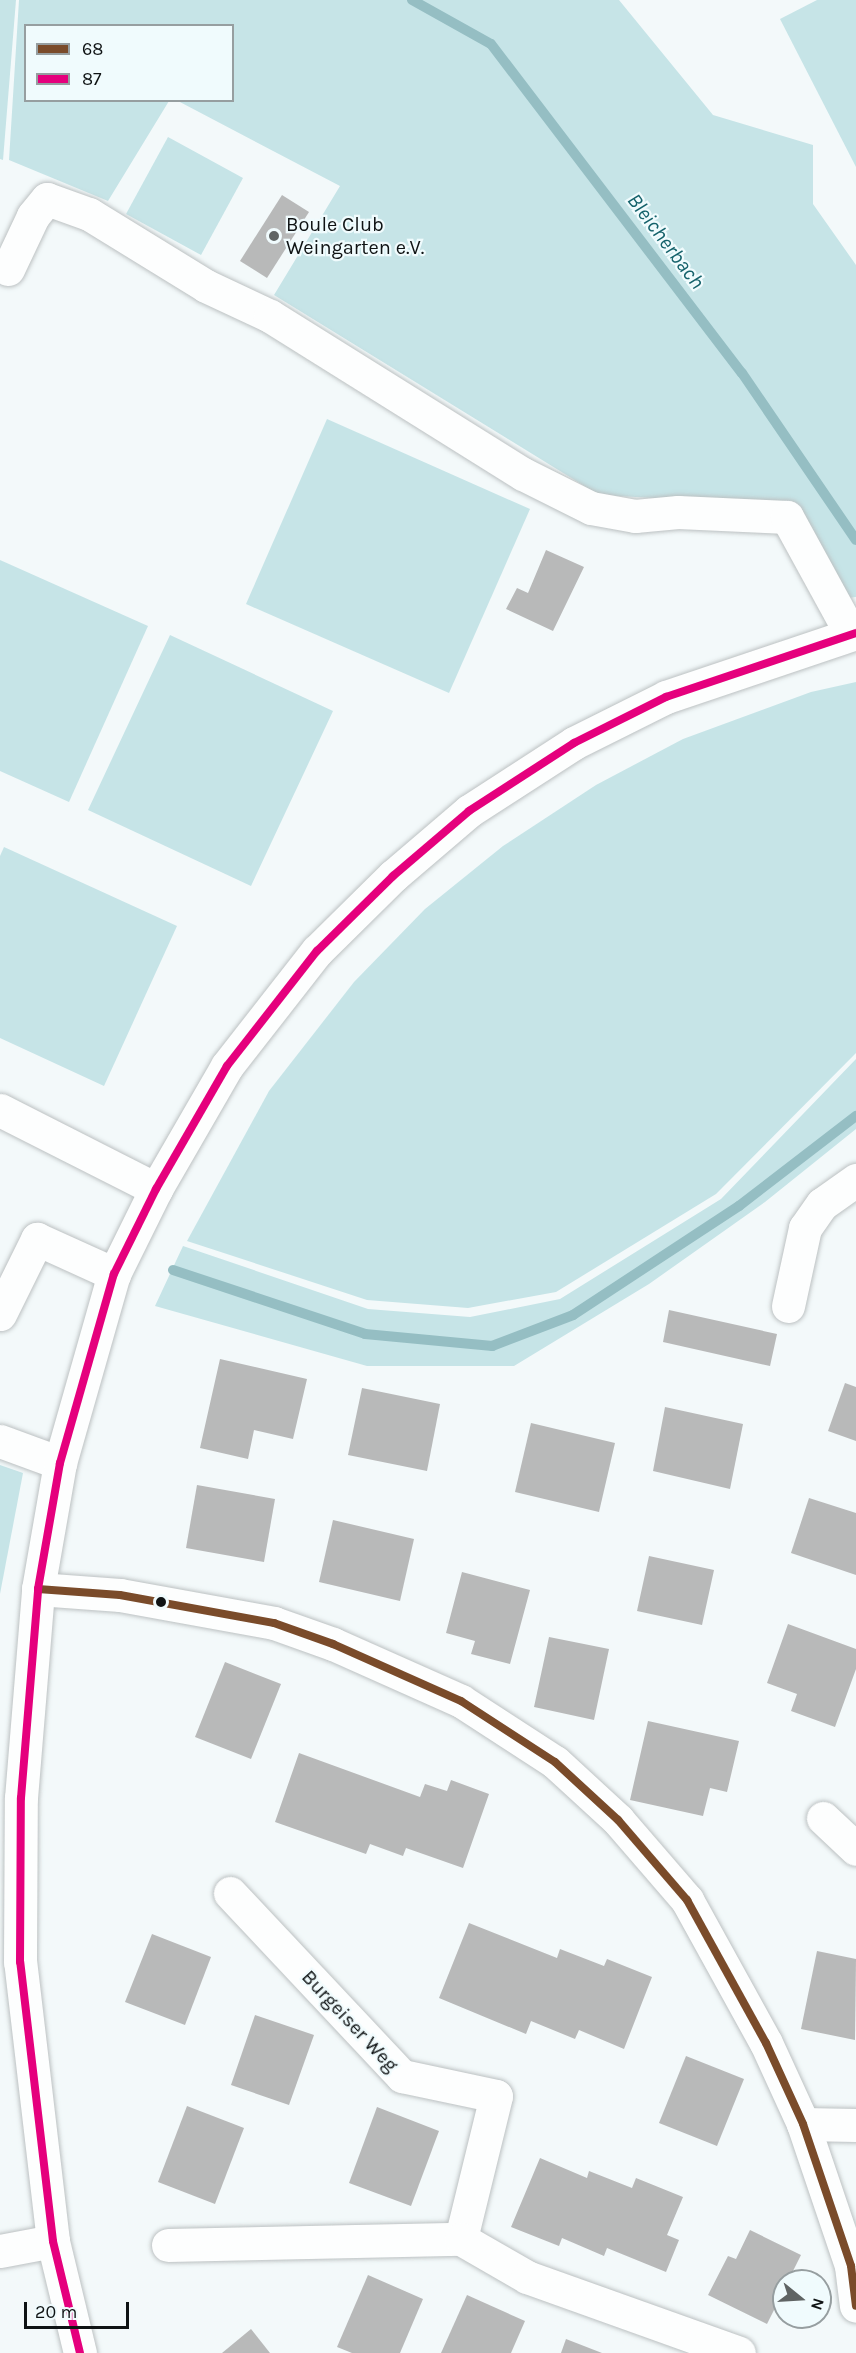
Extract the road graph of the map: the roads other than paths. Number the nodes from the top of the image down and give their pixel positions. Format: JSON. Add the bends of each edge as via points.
{"nodes":[{"id":1,"x":8,"y":269,"type":"dead end"},
{"id":2,"x":853,"y":633,"type":"edge"},
{"id":3,"x":0,"y":1110,"type":"edge"},
{"id":4,"x":856,"y":1180,"type":"edge"},
{"id":5,"x":156,"y":1189,"type":"junction"},
{"id":6,"x":114,"y":1274,"type":"junction"},
{"id":7,"x":788,"y":1306,"type":"dead end"},
{"id":8,"x":0,"y":1314,"type":"edge"},
{"id":9,"x":0,"y":1441,"type":"edge"},
{"id":10,"x":60,"y":1463,"type":"junction"},
{"id":11,"x":39,"y":1588,"type":"junction"},
{"id":12,"x":824,"y":1818,"type":"dead end"},
{"id":13,"x":856,"y":1849,"type":"edge"},
{"id":14,"x":230,"y":1893,"type":"dead end"},
{"id":15,"x":10,"y":1962,"type":"edge"},
{"id":16,"x":803,"y":2124,"type":"junction"},
{"id":17,"x":856,"y":2125,"type":"edge"},
{"id":18,"x":461,"y":2239,"type":"junction"},
{"id":19,"x":53,"y":2241,"type":"junction"},
{"id":20,"x":168,"y":2246,"type":"dead end"},
{"id":21,"x":0,"y":2251,"type":"edge"},
{"id":22,"x":856,"y":2306,"type":"edge"},
{"id":23,"x":80,"y":2353,"type":"edge"},
{"id":24,"x":739,"y":2353,"type":"edge"}],
"edges":[{"from":1,"to":2,"type":"street","via":[[33,216],[47,199],[89,213],[206,286],[270,316],[523,474],[591,508],[635,516],[678,512],[788,517]]},
{"from":2,"to":5,"type":"street","via":[[666,697],[574,743],[469,811],[393,876],[317,951],[227,1066]]},
{"from":3,"to":5,"type":"street"},
{"from":4,"to":7,"type":"street","via":[[822,1204],[805,1228]]},
{"from":5,"to":6,"type":"street"},
{"from":6,"to":8,"type":"street","via":[[37,1239]]},
{"from":6,"to":10,"type":"street"},
{"from":9,"to":10,"type":"street"},
{"from":10,"to":11,"type":"street"},
{"from":11,"to":15,"type":"street"},
{"from":11,"to":16,"type":"street","via":[[120,1595],[274,1623],[333,1644],[461,1701],[555,1762],[618,1820],[687,1900],[766,2043]]},
{"from":12,"to":13,"type":"street"},
{"from":14,"to":18,"type":"street","name":"Burgeiser Weg","via":[[402,2076],[496,2096]]},
{"from":15,"to":19,"type":"street"},
{"from":16,"to":17,"type":"street"},
{"from":16,"to":22,"type":"street","via":[[851,2266]]},
{"from":18,"to":20,"type":"street"},
{"from":18,"to":24,"type":"street","via":[[527,2277]]},
{"from":19,"to":21,"type":"street"},
{"from":19,"to":23,"type":"street"}]}
